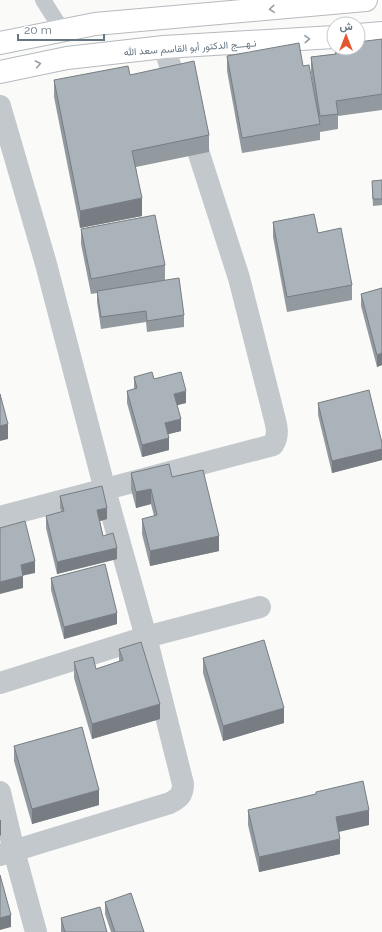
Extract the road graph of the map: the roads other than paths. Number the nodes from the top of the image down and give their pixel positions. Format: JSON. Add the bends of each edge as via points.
{"nodes":[{"id":1,"x":43,"y":0,"type":"edge"},
{"id":2,"x":366,"y":0,"type":"edge"},
{"id":3,"x":62,"y":30,"type":"junction"},
{"id":4,"x":382,"y":33,"type":"edge"},
{"id":5,"x":366,"y":34,"type":"edge"},
{"id":6,"x":326,"y":37,"type":"edge"},
{"id":7,"x":0,"y":43,"type":"edge"},
{"id":8,"x":164,"y":46,"type":"junction"},
{"id":9,"x":0,"y":72,"type":"edge"},
{"id":10,"x":0,"y":106,"type":"edge"},
{"id":11,"x":105,"y":490,"type":"junction"},
{"id":12,"x":0,"y":517,"type":"edge"},
{"id":13,"x":260,"y":607,"type":"dead end"},
{"id":14,"x":146,"y":637,"type":"junction"},
{"id":15,"x":0,"y":683,"type":"edge"},
{"id":16,"x":0,"y":792,"type":"edge"},
{"id":17,"x":7,"y":853,"type":"edge"},
{"id":18,"x":36,"y":932,"type":"edge"}],
"edges":[{"from":1,"to":3,"type":"lane"},
{"from":2,"to":3,"type":"main road","one_way":true,"via":[[95,24]]},
{"from":3,"to":7,"type":"main road"},
{"from":4,"to":5,"type":"main road"},
{"from":8,"to":6,"type":"main road","name":"نـهـــج الدكتور أبو القاسم سعد الله","one_way":true},
{"from":9,"to":8,"type":"main road","name":"نـهـــج الدكتور أبو القاسم سعد الله","one_way":true,"via":[[67,58]]},
{"from":8,"to":11,"type":"street","via":[[239,278],[278,431],[277,439],[273,445]]},
{"from":10,"to":11,"type":"street","via":[[46,264]]},
{"from":11,"to":12,"type":"street"},
{"from":11,"to":14,"type":"street"},
{"from":13,"to":14,"type":"street"},
{"from":14,"to":15,"type":"street"},
{"from":14,"to":17,"type":"street","via":[[183,792],[178,799],[170,803]]},
{"from":16,"to":17,"type":"street"},
{"from":17,"to":18,"type":"street"}]}
